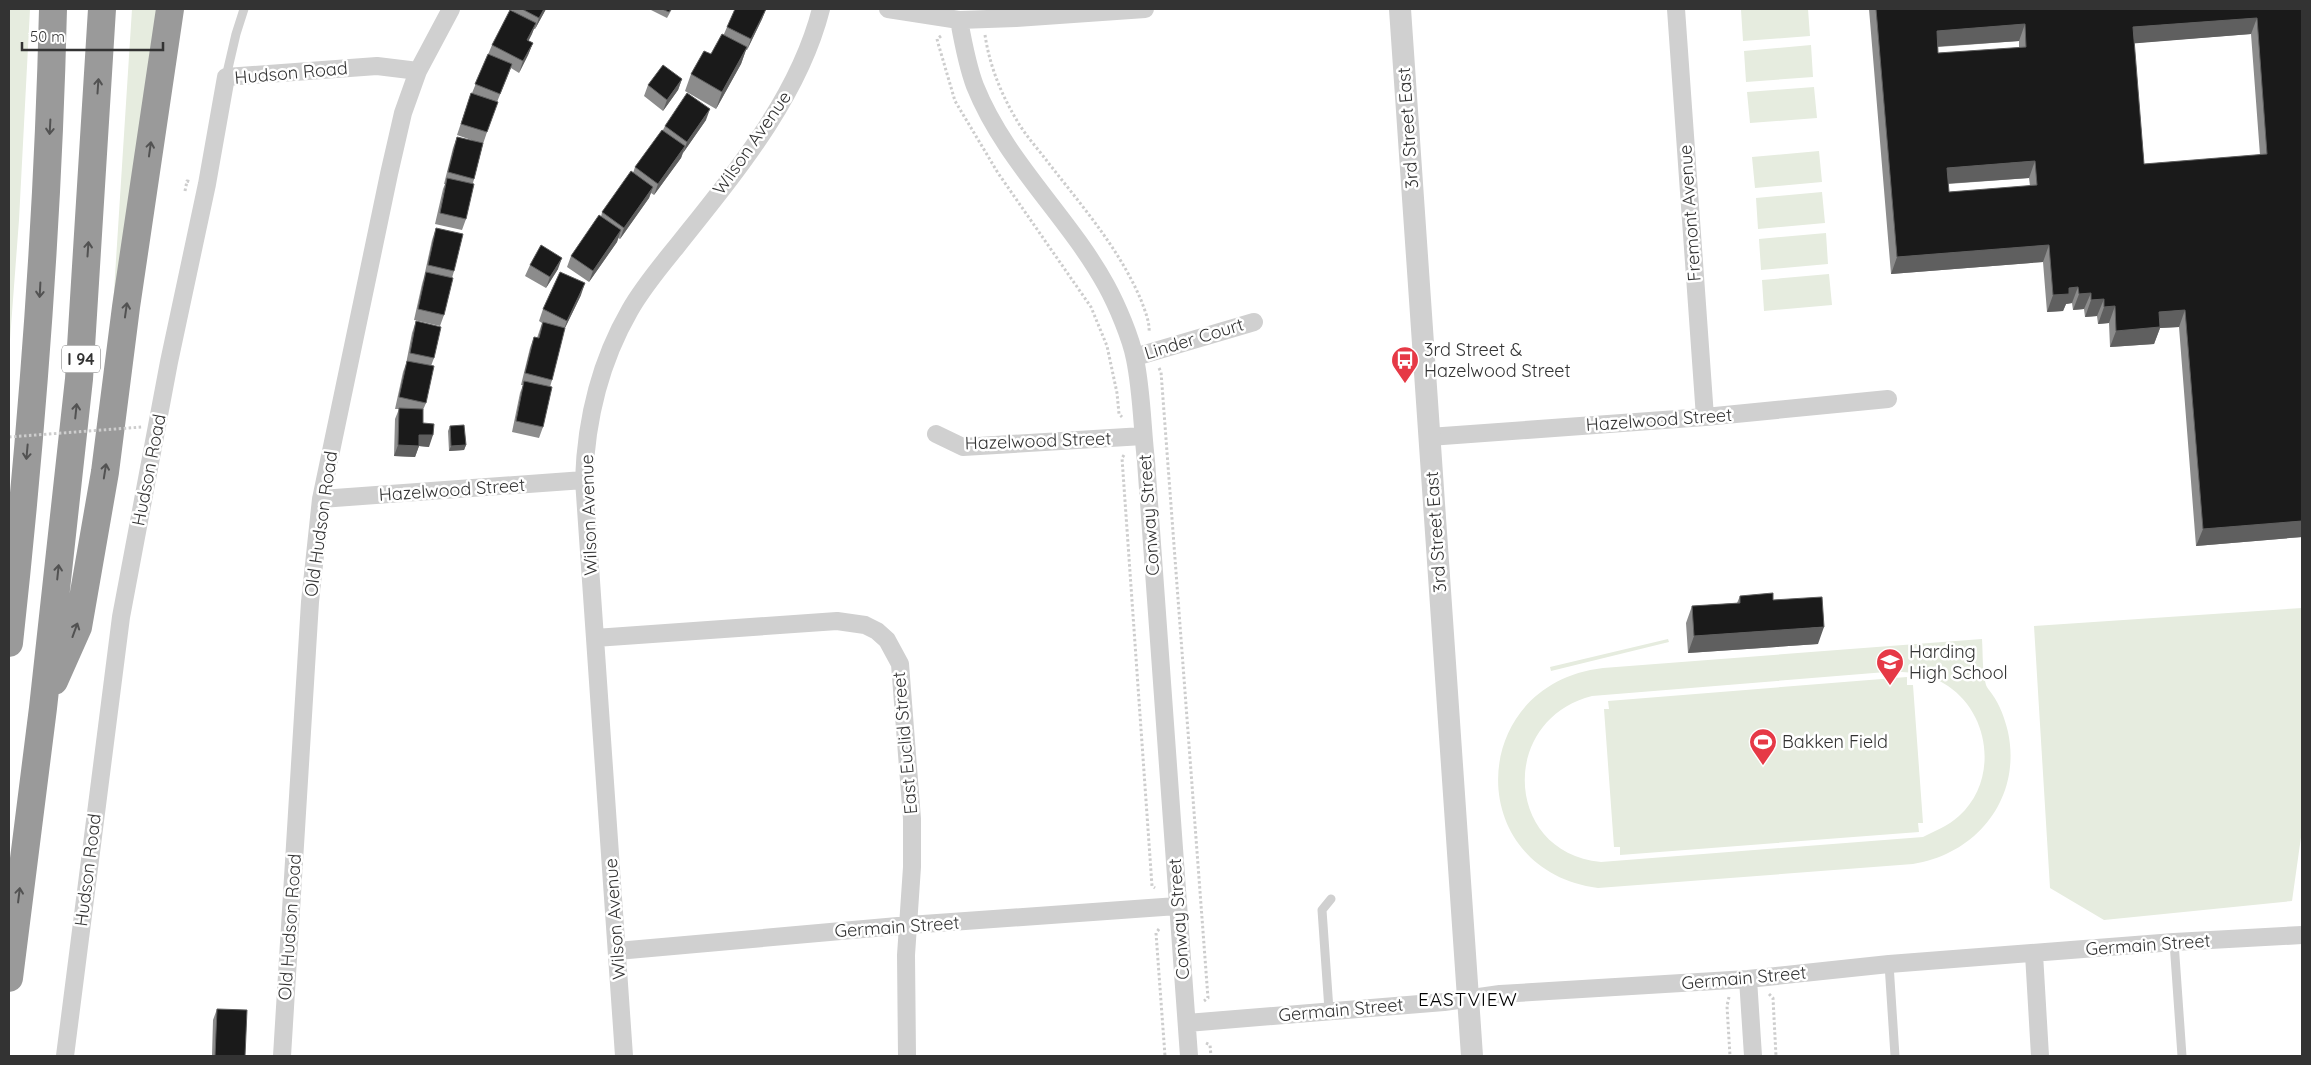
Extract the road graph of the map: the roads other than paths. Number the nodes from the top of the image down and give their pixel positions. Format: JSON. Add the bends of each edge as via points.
{"nodes":[{"id":1,"x":54,"y":9,"type":"edge"},
{"id":2,"x":102,"y":9,"type":"edge"},
{"id":3,"x":170,"y":9,"type":"edge"},
{"id":4,"x":244,"y":9,"type":"edge"},
{"id":5,"x":452,"y":9,"type":"edge"},
{"id":6,"x":821,"y":9,"type":"edge"},
{"id":7,"x":888,"y":9,"type":"edge"},
{"id":8,"x":1145,"y":9,"type":"edge"},
{"id":9,"x":1400,"y":9,"type":"edge"},
{"id":10,"x":1676,"y":9,"type":"edge"},
{"id":11,"x":1114,"y":10,"type":"edge"},
{"id":12,"x":959,"y":20,"type":"junction"},
{"id":13,"x":418,"y":71,"type":"junction"},
{"id":14,"x":226,"y":78,"type":"junction"},
{"id":15,"x":1254,"y":322,"type":"dead end"},
{"id":16,"x":1135,"y":357,"type":"junction"},
{"id":17,"x":1888,"y":399,"type":"dead end"},
{"id":18,"x":1705,"y":416,"type":"junction"},
{"id":19,"x":936,"y":434,"type":"dead end"},
{"id":20,"x":1143,"y":436,"type":"junction"},
{"id":21,"x":1429,"y":437,"type":"junction"},
{"id":22,"x":584,"y":480,"type":"junction"},
{"id":23,"x":321,"y":500,"type":"junction"},
{"id":24,"x":595,"y":638,"type":"junction"},
{"id":25,"x":9,"y":643,"type":"edge"},
{"id":26,"x":43,"y":708,"type":"junction"},
{"id":27,"x":1331,"y":899,"type":"dead end"},
{"id":28,"x":1177,"y":906,"type":"junction"},
{"id":29,"x":909,"y":925,"type":"junction"},
{"id":30,"x":2302,"y":935,"type":"edge"},
{"id":31,"x":2174,"y":942,"type":"junction"},
{"id":32,"x":617,"y":951,"type":"junction"},
{"id":33,"x":2034,"y":954,"type":"junction"},
{"id":34,"x":1889,"y":964,"type":"junction"},
{"id":35,"x":9,"y":978,"type":"edge"},
{"id":36,"x":1748,"y":979,"type":"junction"},
{"id":37,"x":1468,"y":999,"type":"junction"},
{"id":38,"x":1329,"y":1010,"type":"junction"},
{"id":39,"x":1187,"y":1024,"type":"junction"},
{"id":40,"x":65,"y":1056,"type":"edge"},
{"id":41,"x":282,"y":1056,"type":"edge"},
{"id":42,"x":624,"y":1056,"type":"edge"},
{"id":43,"x":907,"y":1056,"type":"edge"},
{"id":44,"x":1189,"y":1056,"type":"edge"},
{"id":45,"x":1472,"y":1056,"type":"edge"},
{"id":46,"x":1753,"y":1056,"type":"edge"},
{"id":47,"x":1895,"y":1056,"type":"edge"},
{"id":48,"x":2040,"y":1056,"type":"edge"},
{"id":49,"x":2182,"y":1056,"type":"edge"}],
"edges":[{"from":1,"to":25,"type":"highway","number":"I 94","one_way":true,"via":[[37,347]]},
{"from":26,"to":2,"type":"highway","number":"I 94","one_way":true,"via":[[79,378]]},
{"from":26,"to":3,"type":"highway","one_way":true,"via":[[78,627],[105,472]]},
{"from":4,"to":14,"type":"lane"},
{"from":5,"to":13,"type":"street","name":"Old Hudson Road"},
{"from":6,"to":22,"type":"street","name":"Wilson Avenue","via":[[804,62],[789,92],[764,131],[650,279],[612,346],[588,429]]},
{"from":7,"to":12,"type":"street"},
{"from":8,"to":11,"type":"street"},
{"from":9,"to":21,"type":"street","name":"3rd Street East"},
{"from":10,"to":18,"type":"street","name":"Fremont Avenue"},
{"from":11,"to":12,"type":"street"},
{"from":12,"to":16,"type":"street","name":"Conway Street","via":[[974,85],[987,111],[1004,141],[1084,249],[1107,286]]},
{"from":13,"to":14,"type":"street","name":"Hudson Road","via":[[377,66]]},
{"from":13,"to":23,"type":"street","name":"Old Hudson Road","via":[[388,174]]},
{"from":14,"to":40,"type":"street","name":"Hudson Road","via":[[121,617]]},
{"from":15,"to":16,"type":"street","name":"Linder Court"},
{"from":16,"to":20,"type":"street","name":"Conway Street"},
{"from":17,"to":18,"type":"street","name":"Hazelwood Street"},
{"from":18,"to":21,"type":"street","name":"Hazelwood Street"},
{"from":19,"to":20,"type":"street","name":"Hazelwood Street","via":[[963,447]]},
{"from":20,"to":28,"type":"street","name":"Conway Street"},
{"from":21,"to":37,"type":"street","name":"3rd Street East"},
{"from":22,"to":23,"type":"street","name":"Hazelwood Street"},
{"from":22,"to":24,"type":"street","name":"Wilson Avenue"},
{"from":23,"to":41,"type":"street","name":"Old Hudson Road","via":[[310,602]]},
{"from":24,"to":29,"type":"street","name":"East Euclid Street","via":[[837,621],[864,624],[887,640],[900,664],[902,686],[912,819]]},
{"from":24,"to":32,"type":"street","name":"Wilson Avenue"},
{"from":35,"to":26,"type":"highway","number":"I 94","one_way":true},
{"from":27,"to":38,"type":"lane","via":[[1322,910]]},
{"from":28,"to":29,"type":"street","name":"Germain Street"},
{"from":28,"to":39,"type":"street","name":"Conway Street"},
{"from":29,"to":32,"type":"street","name":"Germain Street"},
{"from":29,"to":43,"type":"street","name":"East Euclid Street","via":[[906,955]]},
{"from":30,"to":31,"type":"street","name":"Germain Street"},
{"from":31,"to":33,"type":"street","name":"Germain Street"},
{"from":31,"to":49,"type":"lane"},
{"from":32,"to":42,"type":"street","name":"Wilson Avenue"},
{"from":33,"to":34,"type":"street","name":"Germain Street"},
{"from":33,"to":48,"type":"street"},
{"from":34,"to":36,"type":"street","name":"Germain Street"},
{"from":34,"to":47,"type":"lane"},
{"from":36,"to":37,"type":"street","name":"Germain Street","via":[[1500,994]]},
{"from":36,"to":46,"type":"street"},
{"from":37,"to":38,"type":"street","name":"Germain Street"},
{"from":37,"to":45,"type":"street","name":"3rd Street East"},
{"from":38,"to":39,"type":"street","name":"Germain Street"},
{"from":39,"to":44,"type":"street","name":"Conway Street"}]}
